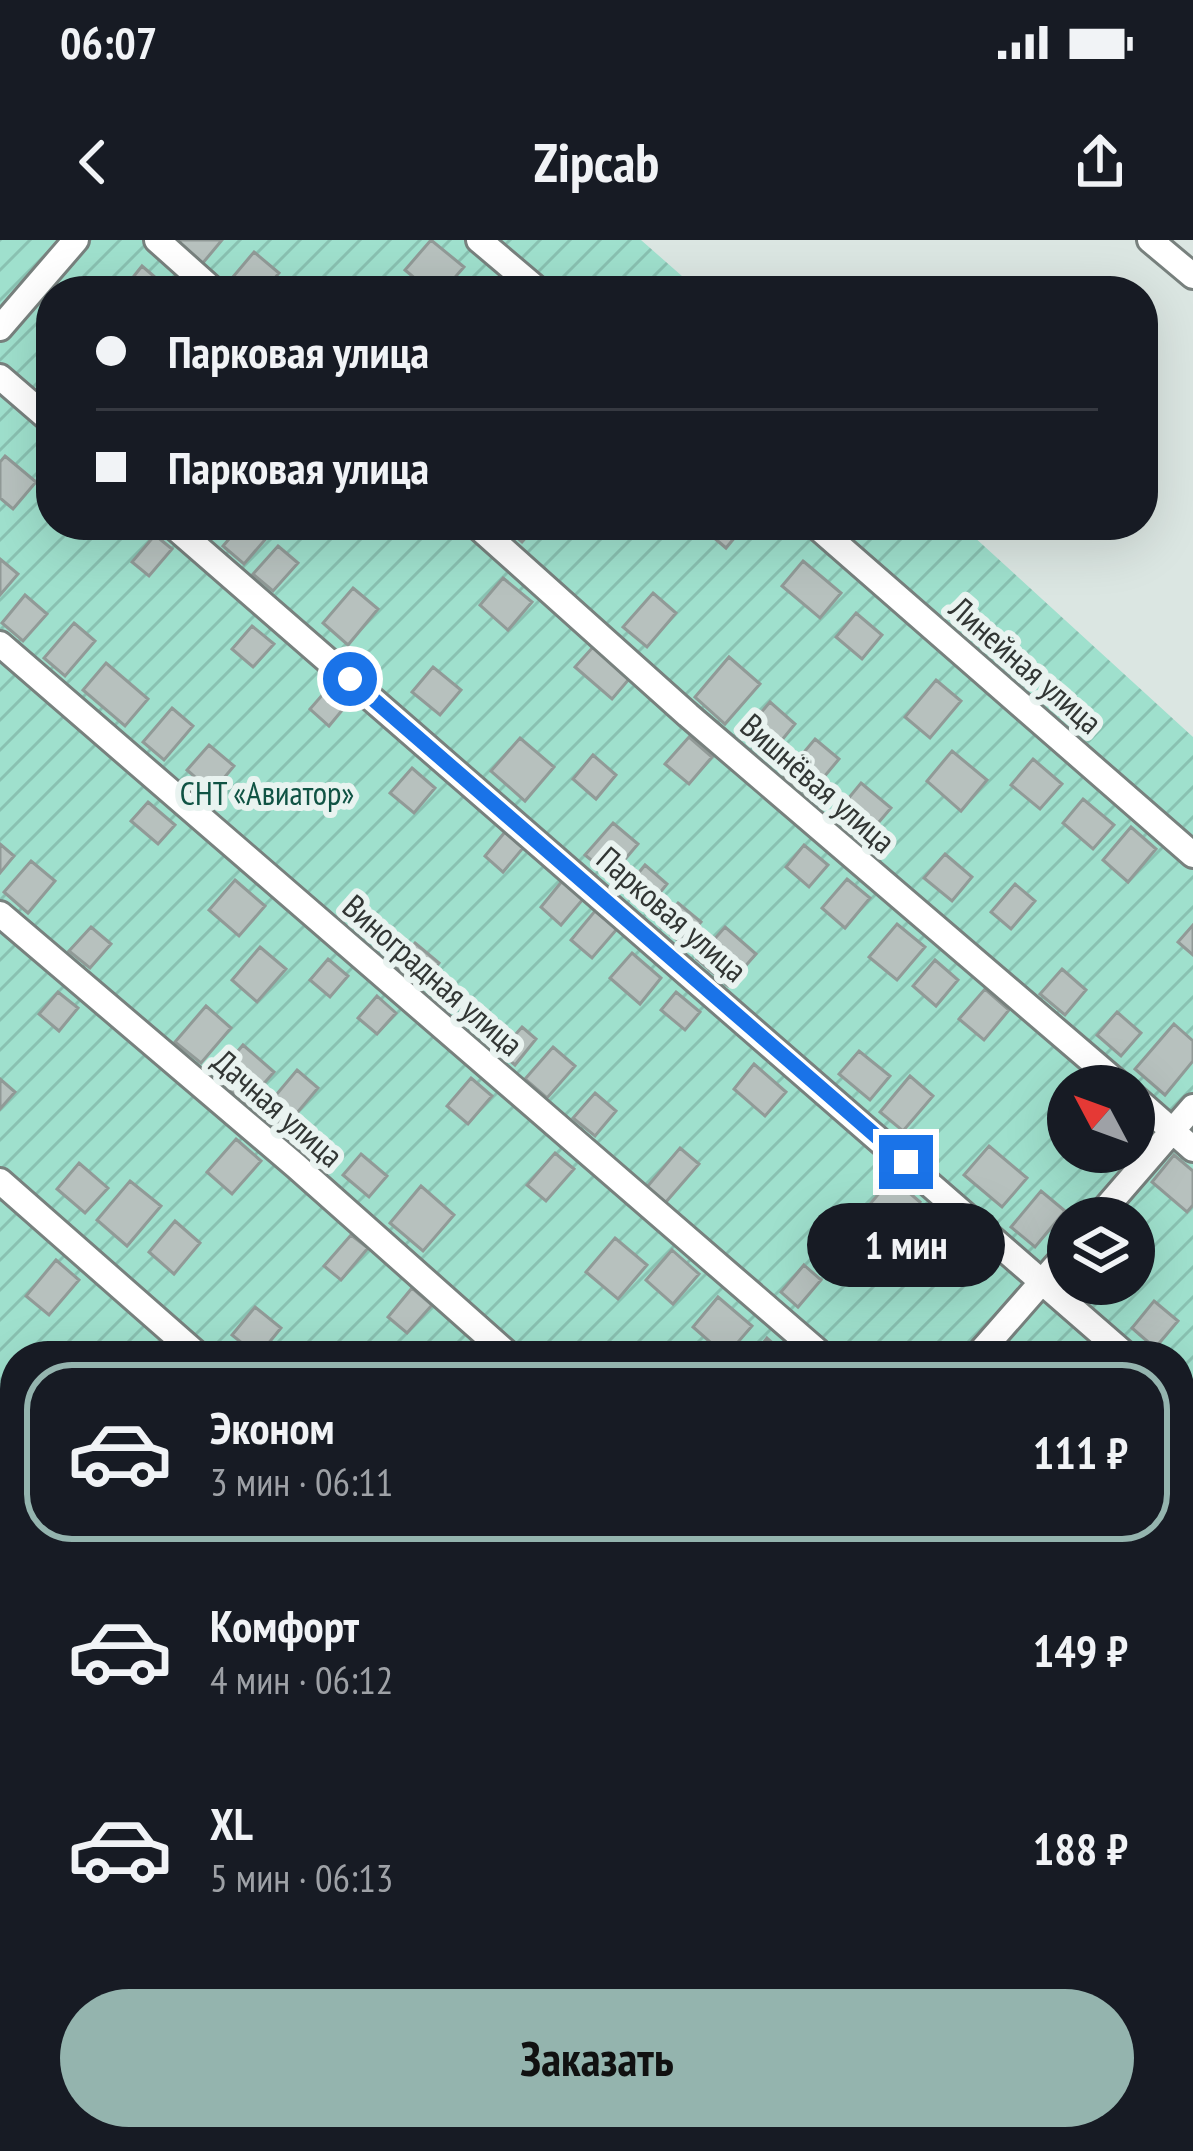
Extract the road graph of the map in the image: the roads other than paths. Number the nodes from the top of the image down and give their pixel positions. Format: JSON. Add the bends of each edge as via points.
{"nodes":[{"id":1,"x":76,"y":240,"type":"edge"},
{"id":2,"x":157,"y":240,"type":"edge"},
{"id":3,"x":479,"y":240,"type":"edge"},
{"id":4,"x":1150,"y":240,"type":"edge"},
{"id":5,"x":45,"y":276,"type":"edge"},
{"id":6,"x":197,"y":276,"type":"edge"},
{"id":7,"x":521,"y":276,"type":"edge"},
{"id":8,"x":1193,"y":276,"type":"edge"},
{"id":9,"x":36,"y":286,"type":"edge"},
{"id":10,"x":0,"y":328,"type":"edge"},
{"id":11,"x":0,"y":377,"type":"edge"},
{"id":12,"x":36,"y":408,"type":"edge"},
{"id":13,"x":189,"y":540,"type":"edge"},
{"id":14,"x":493,"y":540,"type":"edge"},
{"id":15,"x":832,"y":540,"type":"edge"},
{"id":16,"x":0,"y":644,"type":"edge"},
{"id":17,"x":1193,"y":855,"type":"edge"},
{"id":18,"x":0,"y":914,"type":"edge"},
{"id":19,"x":1096,"y":1065,"type":"edge"},
{"id":20,"x":1193,"y":1107,"type":"edge"},
{"id":21,"x":1155,"y":1115,"type":"edge"},
{"id":22,"x":1173,"y":1131,"type":"junction"},
{"id":23,"x":1193,"y":1148,"type":"edge"},
{"id":24,"x":0,"y":1181,"type":"edge"},
{"id":25,"x":1115,"y":1197,"type":"edge"},
{"id":26,"x":1047,"y":1276,"type":"edge"},
{"id":27,"x":1043,"y":1281,"type":"junction"},
{"id":28,"x":182,"y":1341,"type":"edge"},
{"id":29,"x":493,"y":1341,"type":"edge"},
{"id":30,"x":806,"y":1341,"type":"edge"},
{"id":31,"x":990,"y":1341,"type":"edge"},
{"id":32,"x":1110,"y":1341,"type":"edge"}],
"edges":[{"from":1,"to":5,"type":"street"},
{"from":2,"to":6,"type":"street"},
{"from":3,"to":7,"type":"street"},
{"from":4,"to":8,"type":"street"},
{"from":9,"to":10,"type":"street"},
{"from":11,"to":12,"type":"street"},
{"from":13,"to":27,"type":"street","name":"Парковая улица"},
{"from":14,"to":19,"type":"street","name":"Вишнёвая улица"},
{"from":15,"to":17,"type":"street","name":"Линейная улица"},
{"from":16,"to":30,"type":"street","name":"Виноградная улица"},
{"from":18,"to":29,"type":"street","name":"Дачная улица"},
{"from":20,"to":22,"type":"street"},
{"from":21,"to":22,"type":"street"},
{"from":22,"to":23,"type":"street"},
{"from":22,"to":25,"type":"street"},
{"from":24,"to":28,"type":"street"},
{"from":26,"to":27,"type":"street"},
{"from":27,"to":31,"type":"street"},
{"from":27,"to":32,"type":"street","name":"Парковая улица"}]}
